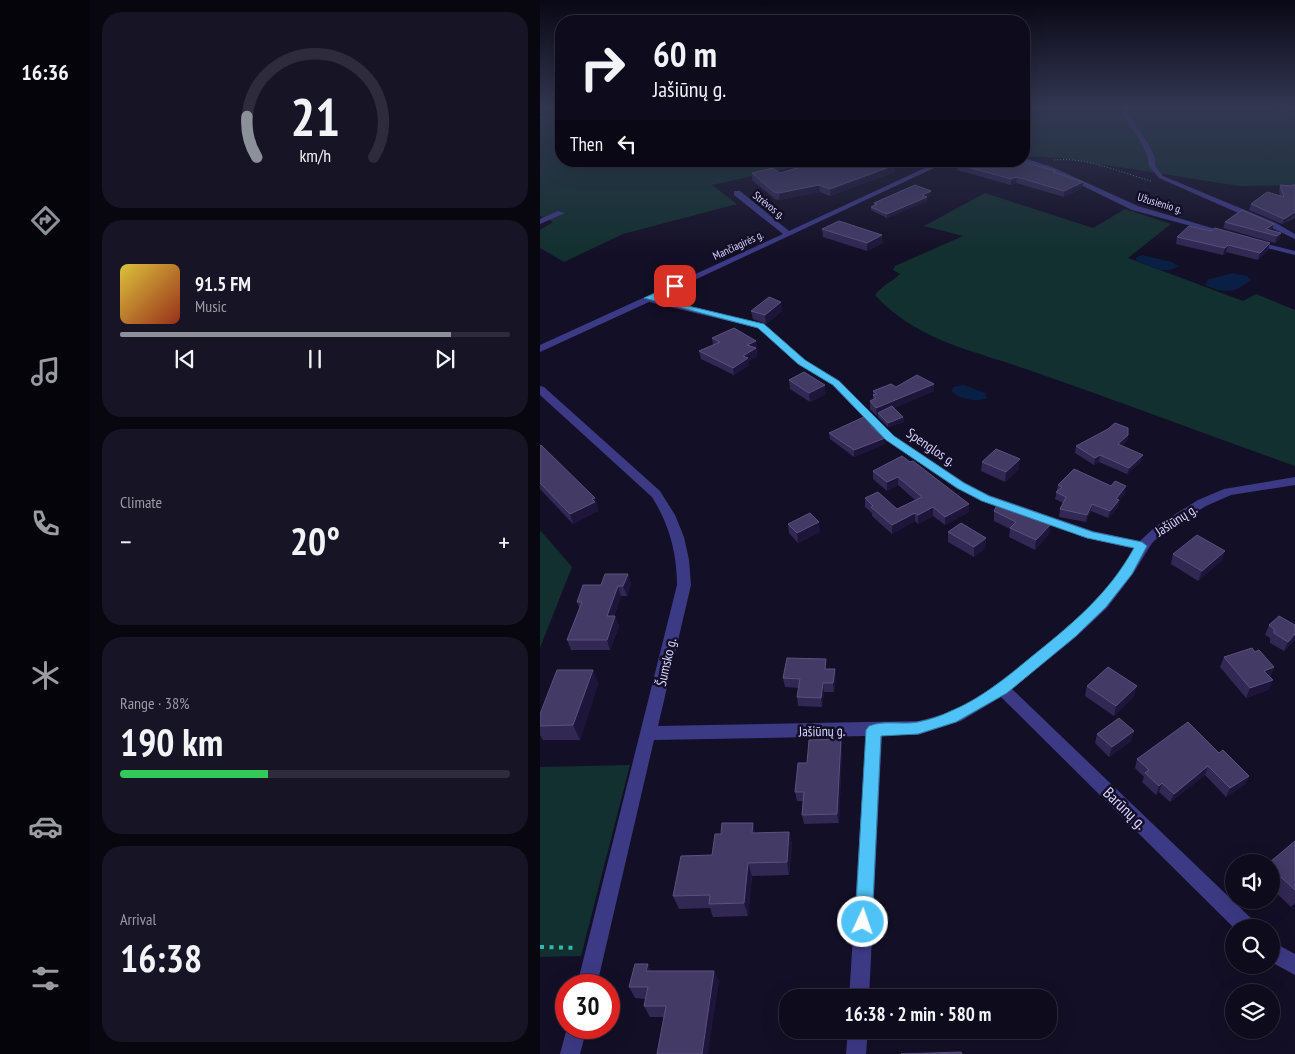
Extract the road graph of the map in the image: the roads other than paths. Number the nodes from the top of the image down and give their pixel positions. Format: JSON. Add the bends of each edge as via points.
{"nodes":[{"id":1,"x":1152,"y":157,"type":"edge"},
{"id":2,"x":1030,"y":162,"type":"edge"},
{"id":3,"x":933,"y":167,"type":"edge"},
{"id":4,"x":736,"y":193,"type":"dead end"},
{"id":5,"x":562,"y":213,"type":"dead end"},
{"id":6,"x":540,"y":222,"type":"edge"},
{"id":7,"x":788,"y":234,"type":"junction"},
{"id":8,"x":1232,"y":236,"type":"edge"},
{"id":9,"x":1295,"y":236,"type":"edge"},
{"id":10,"x":1242,"y":238,"type":"edge"},
{"id":11,"x":1295,"y":253,"type":"edge"},
{"id":12,"x":648,"y":298,"type":"junction"},
{"id":13,"x":540,"y":349,"type":"edge"},
{"id":14,"x":540,"y":389,"type":"edge"},
{"id":15,"x":1295,"y":481,"type":"edge"},
{"id":16,"x":1142,"y":546,"type":"junction"},
{"id":17,"x":1002,"y":689,"type":"junction"},
{"id":18,"x":874,"y":730,"type":"junction"},
{"id":19,"x":650,"y":733,"type":"junction"},
{"id":20,"x":1239,"y":919,"type":"edge"},
{"id":21,"x":1280,"y":956,"type":"edge"},
{"id":22,"x":1295,"y":965,"type":"edge"},
{"id":23,"x":590,"y":974,"type":"edge"},
{"id":24,"x":860,"y":989,"type":"edge"},
{"id":25,"x":574,"y":1039,"type":"edge"},
{"id":26,"x":857,"y":1039,"type":"edge"},
{"id":27,"x":570,"y":1054,"type":"edge"},
{"id":28,"x":856,"y":1054,"type":"edge"}],
"edges":[{"from":1,"to":9,"type":"street","via":[[1152,166],[1161,177]]},
{"from":2,"to":8,"type":"street","name":"Užusienio g.","via":[[1136,208]]},
{"from":3,"to":7,"type":"street","name":"Mančiagirės g."},
{"from":4,"to":7,"type":"street","name":"Strėvos g."},
{"from":5,"to":6,"type":"street"},
{"from":7,"to":12,"type":"street","name":"Mančiagirės g."},
{"from":10,"to":11,"type":"street"},
{"from":12,"to":13,"type":"street","name":"Mančiagirės g."},
{"from":12,"to":16,"type":"street","name":"Spenglos g.","via":[[761,326],[802,362],[836,383],[890,438],[985,498],[1091,535]]},
{"from":14,"to":19,"type":"street","name":"Šumsko g.","via":[[656,494],[668,510],[675,528],[684,564],[684,585]]},
{"from":15,"to":16,"type":"street","name":"Jašiūnų g.","via":[[1244,488],[1214,497],[1160,529]]},
{"from":16,"to":17,"type":"street","name":"Jašiūnų g.","via":[[1128,571],[1102,604]]},
{"from":17,"to":18,"type":"street","name":"Jašiūnų g.","via":[[956,716],[918,728]]},
{"from":17,"to":20,"type":"street","name":"Barūnų g."},
{"from":18,"to":19,"type":"street","name":"Jašiūnų g."},
{"from":18,"to":24,"type":"street"},
{"from":19,"to":23,"type":"street","name":"Šumsko g."},
{"from":21,"to":22,"type":"street"},
{"from":25,"to":27,"type":"street"},
{"from":26,"to":28,"type":"street"}]}
